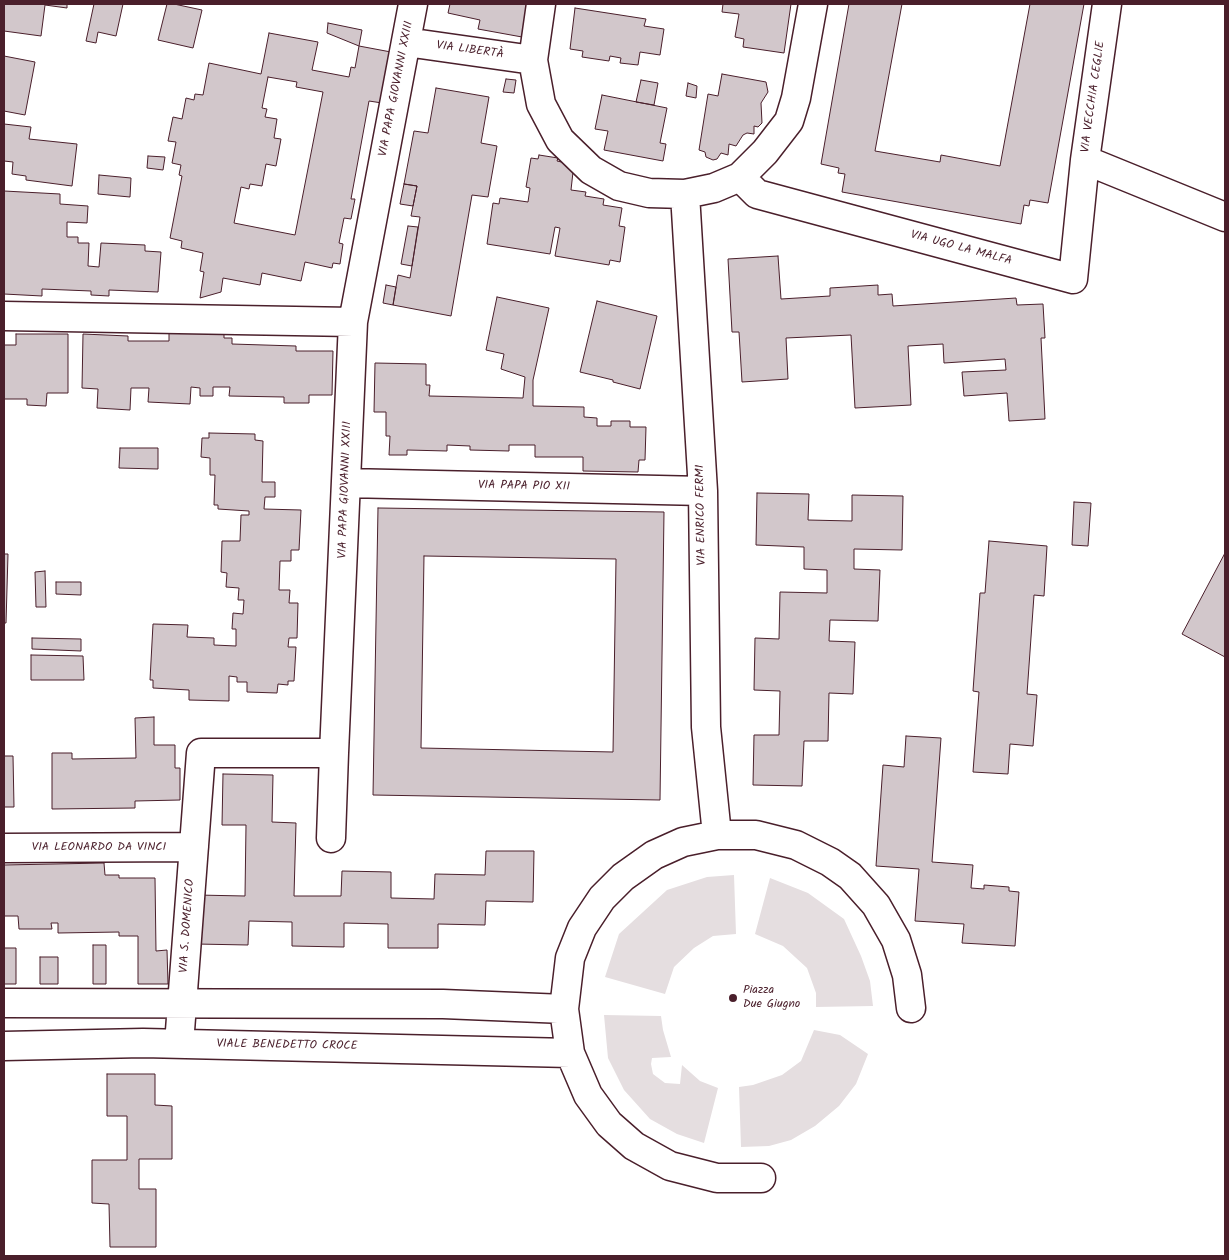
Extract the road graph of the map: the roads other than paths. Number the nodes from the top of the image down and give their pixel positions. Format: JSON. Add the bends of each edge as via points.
{"nodes":[{"id":1,"x":413,"y":4,"type":"edge"},
{"id":2,"x":541,"y":4,"type":"edge"},
{"id":3,"x":813,"y":4,"type":"edge"},
{"id":4,"x":1107,"y":4,"type":"edge"},
{"id":5,"x":406,"y":42,"type":"junction"},
{"id":6,"x":533,"y":60,"type":"junction"},
{"id":7,"x":1085,"y":160,"type":"junction"},
{"id":8,"x":740,"y":177,"type":"junction"},
{"id":9,"x":685,"y":194,"type":"junction"},
{"id":10,"x":1225,"y":217,"type":"edge"},
{"id":11,"x":4,"y":316,"type":"edge"},
{"id":12,"x":353,"y":322,"type":"junction"},
{"id":13,"x":346,"y":483,"type":"junction"},
{"id":14,"x":703,"y":491,"type":"junction"},
{"id":15,"x":334,"y":753,"type":"junction"},
{"id":16,"x":717,"y":835,"type":"junction"},
{"id":17,"x":332,"y":838,"type":"dead end"},
{"id":18,"x":194,"y":847,"type":"junction"},
{"id":19,"x":4,"y":848,"type":"edge"},
{"id":20,"x":4,"y":1003,"type":"edge"},
{"id":21,"x":182,"y":1004,"type":"junction"},
{"id":22,"x":911,"y":1008,"type":"dead end"},
{"id":23,"x":564,"y":1009,"type":"junction"},
{"id":24,"x":179,"y":1044,"type":"junction"},
{"id":25,"x":4,"y":1046,"type":"edge"},
{"id":26,"x":570,"y":1053,"type":"junction"},
{"id":27,"x":761,"y":1178,"type":"dead end"}],
"edges":[{"from":1,"to":5,"type":"street","name":"VIA PAPA GIOVANNI XXIII"},
{"from":2,"to":6,"type":"street"},
{"from":3,"to":8,"type":"street","via":[[789,121]]},
{"from":4,"to":7,"type":"street","name":"VIA VECCHIA CEGLIE"},
{"from":5,"to":6,"type":"street","name":"VIA LIBERTÀ"},
{"from":5,"to":12,"type":"street","name":"VIA PAPA GIOVANNI XXIII"},
{"from":6,"to":9,"type":"street","via":[[541,104],[560,140],[590,170],[619,186],[649,193]]},
{"from":7,"to":8,"type":"street","name":"VIA UGO LA MALFA","via":[[1073,279],[757,194]]},
{"from":7,"to":10,"type":"street","name":"VIA VECCHIA CEGLIE"},
{"from":8,"to":9,"type":"street","via":[[714,188]]},
{"from":9,"to":14,"type":"street","name":"VIA ENRICO FERMI"},
{"from":11,"to":12,"type":"street"},
{"from":12,"to":13,"type":"street","name":"VIA PAPA GIOVANNI XXIII"},
{"from":13,"to":14,"type":"street","name":"VIA PAPA PIO XII"},
{"from":13,"to":15,"type":"street","name":"VIA PAPA GIOVANNI XXIII"},
{"from":14,"to":16,"type":"street","name":"VIA ENRICO FERMI","via":[[706,727]]},
{"from":15,"to":17,"type":"street","name":"VIA PAPA GIOVANNI XXIII"},
{"from":15,"to":18,"type":"street","via":[[201,753]]},
{"from":16,"to":22,"type":"street","via":[[756,835],[796,845],[850,876],[876,904],[896,940],[907,975]]},
{"from":16,"to":23,"type":"street","via":[[683,842],[654,855],[623,877],[602,898],[582,928],[570,958]]},
{"from":18,"to":19,"type":"street","name":"VIA LEONARDO DA VINCI"},
{"from":18,"to":21,"type":"street","name":"VIA S. DOMENICO"},
{"from":20,"to":21,"type":"street"},
{"from":21,"to":23,"type":"street","via":[[443,1004]]},
{"from":21,"to":24,"type":"street","name":"VIA S. DOMENICO"},
{"from":23,"to":26,"type":"street"},
{"from":24,"to":25,"type":"street","name":"VIALE BENEDETTO CROCE"},
{"from":24,"to":26,"type":"street","name":"VIALE BENEDETTO CROCE"},
{"from":26,"to":27,"type":"street","via":[[588,1095],[609,1124],[634,1146],[670,1166],[717,1178]]}]}
